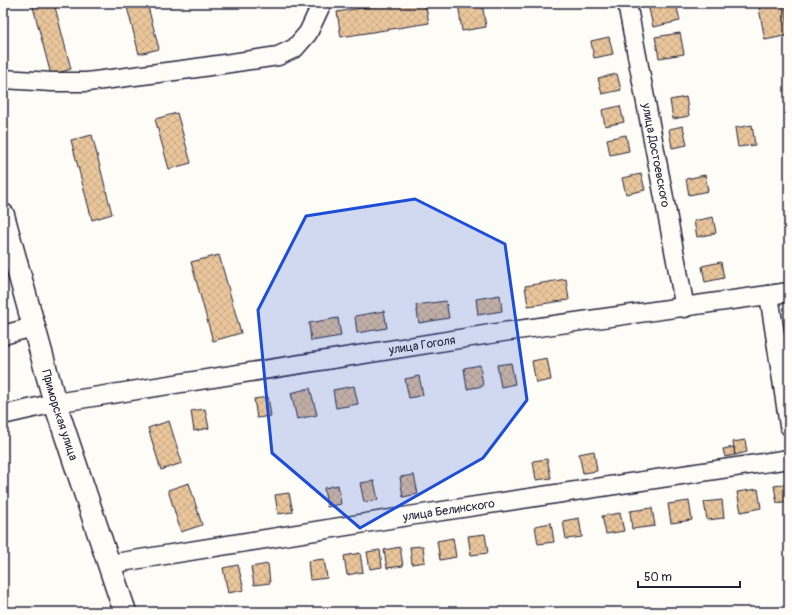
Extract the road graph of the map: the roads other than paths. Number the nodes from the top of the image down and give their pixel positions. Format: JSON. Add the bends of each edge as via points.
{"nodes":[{"id":1,"x":322,"y":3,"type":"edge"},
{"id":2,"x":627,"y":3,"type":"edge"},
{"id":3,"x":3,"y":78,"type":"edge"},
{"id":4,"x":3,"y":215,"type":"edge"},
{"id":5,"x":789,"y":292,"type":"edge"},
{"id":6,"x":769,"y":295,"type":"junction"},
{"id":7,"x":685,"y":308,"type":"junction"},
{"id":8,"x":33,"y":327,"type":"junction"},
{"id":9,"x":3,"y":335,"type":"edge"},
{"id":10,"x":56,"y":403,"type":"junction"},
{"id":11,"x":3,"y":415,"type":"edge"},
{"id":12,"x":789,"y":426,"type":"edge"},
{"id":13,"x":789,"y":459,"type":"edge"},
{"id":14,"x":109,"y":564,"type":"junction"},
{"id":15,"x":125,"y":612,"type":"edge"}],
"edges":[{"from":1,"to":3,"type":"lane","via":[[308,33],[295,48],[278,56],[87,82]]},
{"from":2,"to":7,"type":"lane","name":"улица Достоевского"},
{"from":4,"to":8,"type":"main road","name":"Приморская улица"},
{"from":5,"to":6,"type":"lane","name":"улица Гоголя"},
{"from":6,"to":7,"type":"lane","name":"улица Гоголя"},
{"from":6,"to":12,"type":"lane"},
{"from":7,"to":10,"type":"lane","name":"улица Гоголя","via":[[503,332]]},
{"from":8,"to":9,"type":"lane"},
{"from":8,"to":10,"type":"main road","name":"Приморская улица"},
{"from":10,"to":11,"type":"lane","name":"улица Гоголя"},
{"from":10,"to":14,"type":"main road","name":"Приморская улица"},
{"from":13,"to":14,"type":"lane","name":"улица Белинского"},
{"from":14,"to":15,"type":"main road","name":"Приморская улица"}]}
